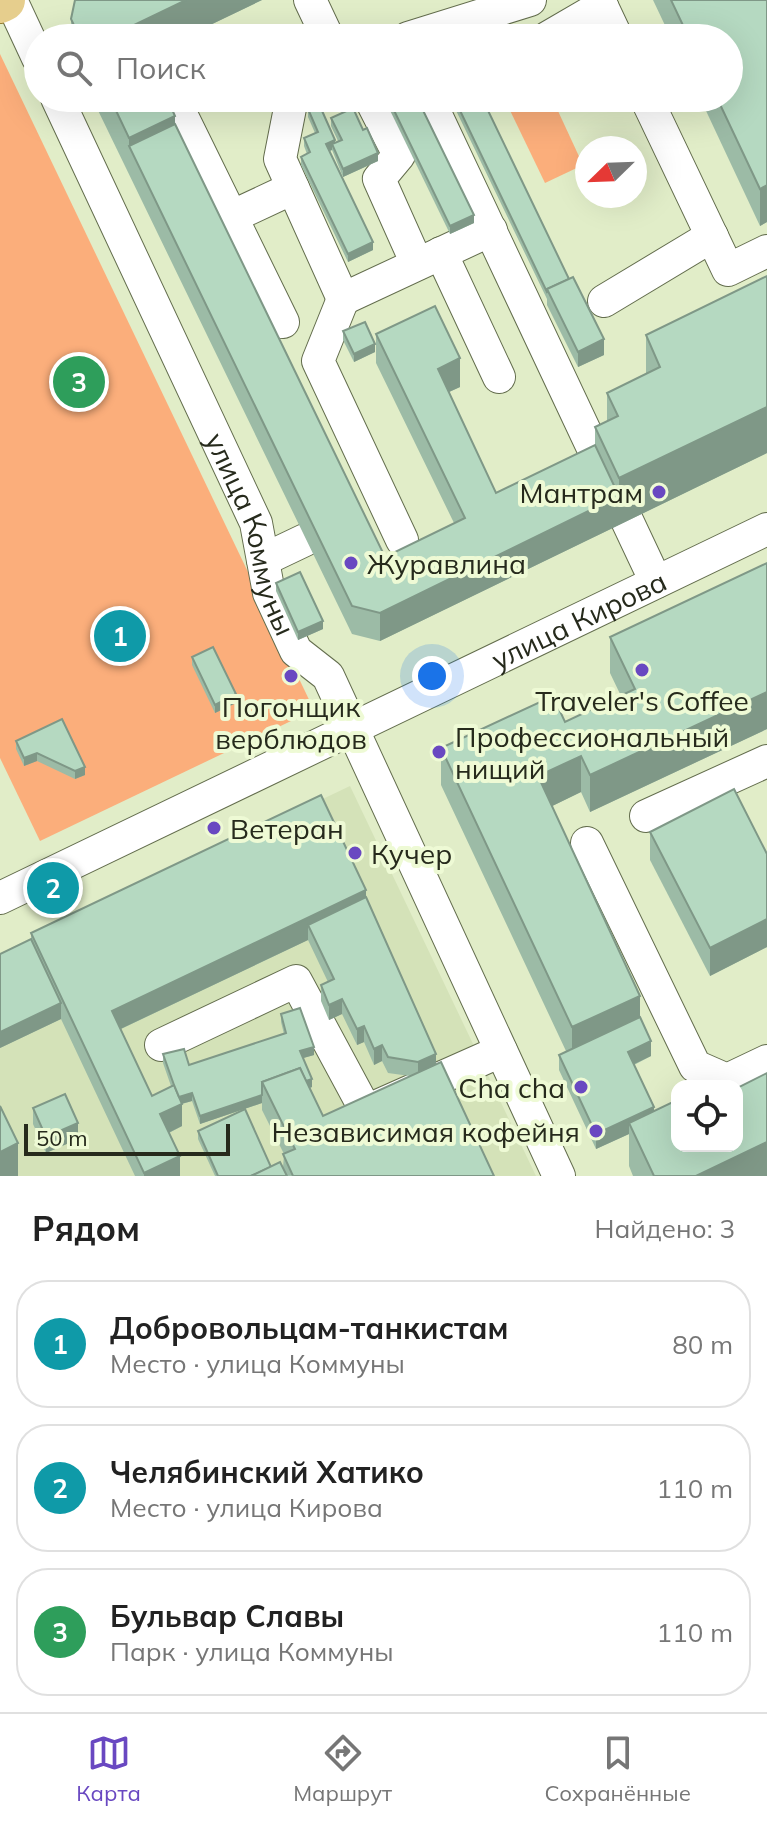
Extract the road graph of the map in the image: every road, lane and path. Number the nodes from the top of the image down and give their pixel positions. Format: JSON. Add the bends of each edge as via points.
{"nodes":[{"id":1,"x":11,"y":0,"type":"edge"},
{"id":2,"x":310,"y":0,"type":"edge"},
{"id":3,"x":530,"y":0,"type":"edge"},
{"id":4,"x":600,"y":3,"type":"edge"},
{"id":5,"x":317,"y":24,"type":"edge"},
{"id":6,"x":453,"y":24,"type":"edge"},
{"id":7,"x":568,"y":24,"type":"edge"},
{"id":8,"x":610,"y":24,"type":"edge"},
{"id":9,"x":24,"y":28,"type":"edge"},
{"id":10,"x":64,"y":112,"type":"edge"},
{"id":11,"x":180,"y":112,"type":"dead end"},
{"id":12,"x":289,"y":112,"type":"edge"},
{"id":13,"x":377,"y":112,"type":"edge"},
{"id":14,"x":435,"y":112,"type":"edge"},
{"id":15,"x":653,"y":112,"type":"edge"},
{"id":16,"x":293,"y":188,"type":"junction"},
{"id":17,"x":231,"y":217,"type":"junction"},
{"id":18,"x":491,"y":230,"type":"junction"},
{"id":19,"x":712,"y":236,"type":"junction"},
{"id":20,"x":767,"y":251,"type":"edge"},
{"id":21,"x":429,"y":258,"type":"junction"},
{"id":22,"x":343,"y":299,"type":"junction"},
{"id":23,"x":604,"y":301,"type":"dead end"},
{"id":24,"x":283,"y":322,"type":"dead end"},
{"id":25,"x":499,"y":377,"type":"dead end"},
{"id":26,"x":767,"y":529,"type":"edge"},
{"id":27,"x":305,"y":540,"type":"edge"},
{"id":28,"x":402,"y":540,"type":"dead end"},
{"id":29,"x":263,"y":560,"type":"junction"},
{"id":30,"x":656,"y":582,"type":"junction"},
{"id":31,"x":352,"y":728,"type":"junction"},
{"id":32,"x":767,"y":761,"type":"edge"},
{"id":33,"x":646,"y":816,"type":"dead end"},
{"id":34,"x":587,"y":843,"type":"dead end"},
{"id":35,"x":0,"y":898,"type":"edge"},
{"id":36,"x":161,"y":1045,"type":"dead end"},
{"id":37,"x":501,"y":1051,"type":"junction"},
{"id":38,"x":767,"y":1061,"type":"edge"},
{"id":39,"x":559,"y":1176,"type":"edge"}],
"edges":[{"from":1,"to":9,"type":"street"},
{"from":2,"to":5,"type":"street"},
{"from":3,"to":6,"type":"street"},
{"from":4,"to":7,"type":"street"},
{"from":4,"to":8,"type":"street"},
{"from":10,"to":29,"type":"street","name":"улица Коммуны","via":[[256,523]]},
{"from":11,"to":17,"type":"street"},
{"from":12,"to":16,"type":"street","via":[[280,159]]},
{"from":13,"to":21,"type":"street","via":[[399,155],[379,179]]},
{"from":14,"to":18,"type":"street"},
{"from":15,"to":19,"type":"street"},
{"from":16,"to":17,"type":"street"},
{"from":16,"to":22,"type":"street"},
{"from":17,"to":24,"type":"street"},
{"from":18,"to":21,"type":"street"},
{"from":18,"to":30,"type":"street"},
{"from":19,"to":20,"type":"street","via":[[728,270]]},
{"from":19,"to":23,"type":"street"},
{"from":21,"to":22,"type":"street"},
{"from":21,"to":25,"type":"street"},
{"from":22,"to":28,"type":"street","via":[[318,361],[373,506]]},
{"from":26,"to":30,"type":"street","name":"улица Кирова"},
{"from":27,"to":29,"type":"street"},
{"from":29,"to":31,"type":"street","name":"улица Коммуны","via":[[269,593],[296,651],[328,676]]},
{"from":30,"to":31,"type":"street","name":"улица Кирова"},
{"from":31,"to":35,"type":"street","name":"улица Кирова"},
{"from":31,"to":37,"type":"street","name":"улица Коммуны"},
{"from":32,"to":33,"type":"street"},
{"from":34,"to":38,"type":"street","via":[[695,1066],[727,1080]]},
{"from":36,"to":37,"type":"street","via":[[296,981],[366,1111]]},
{"from":37,"to":39,"type":"street","name":"улица Коммуны"}]}
